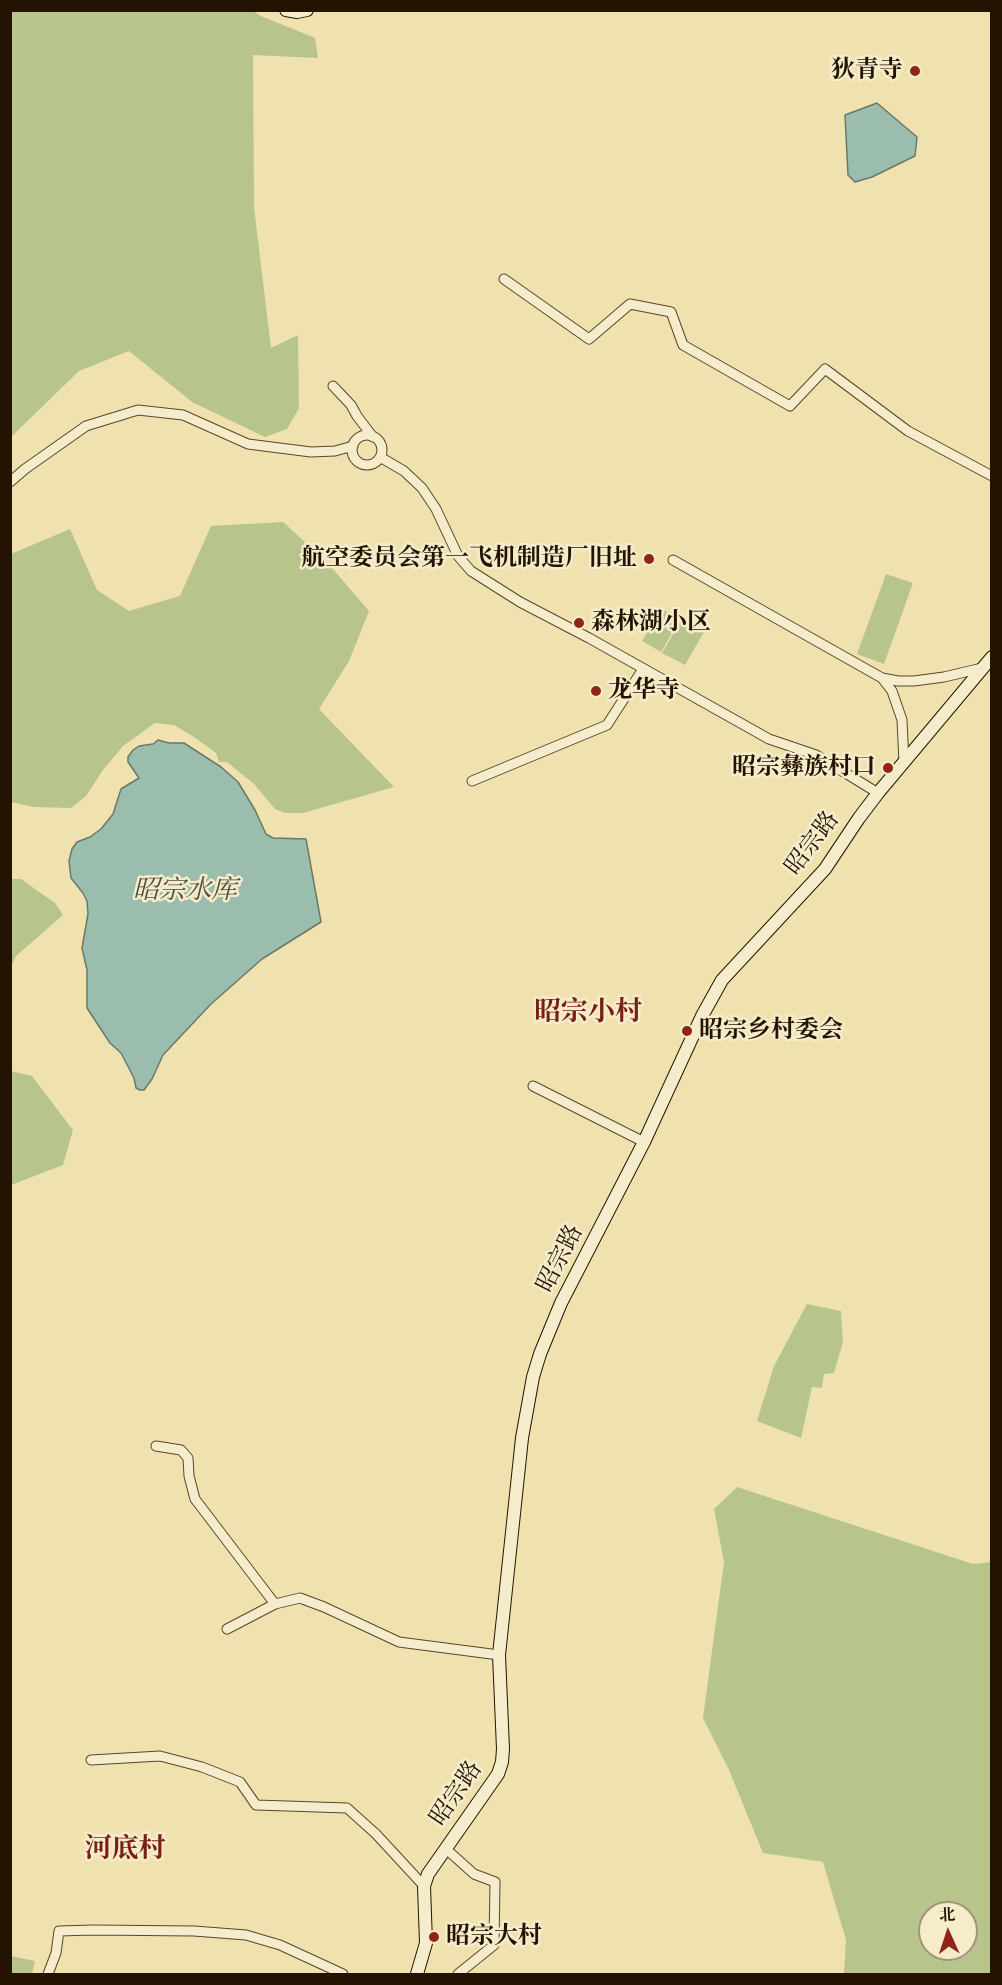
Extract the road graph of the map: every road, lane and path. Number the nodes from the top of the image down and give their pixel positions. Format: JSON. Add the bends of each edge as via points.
{"nodes":[{"id":1,"x":286,"y":10,"type":"edge"},
{"id":2,"x":307,"y":10,"type":"edge"},
{"id":3,"x":504,"y":279,"type":"dead end"},
{"id":4,"x":333,"y":386,"type":"dead end"},
{"id":5,"x":357,"y":416,"type":"junction"},
{"id":6,"x":373,"y":437,"type":"junction"},
{"id":7,"x":354,"y":443,"type":"junction"},
{"id":8,"x":335,"y":452,"type":"junction"},
{"id":9,"x":380,"y":458,"type":"junction"},
{"id":10,"x":355,"y":459,"type":"junction"},
{"id":11,"x":992,"y":476,"type":"edge"},
{"id":12,"x":10,"y":482,"type":"edge"},
{"id":13,"x":673,"y":560,"type":"dead end"},
{"id":14,"x":992,"y":657,"type":"edge"},
{"id":15,"x":982,"y":668,"type":"junction"},
{"id":16,"x":643,"y":669,"type":"junction"},
{"id":17,"x":882,"y":678,"type":"junction"},
{"id":18,"x":904,"y":763,"type":"junction"},
{"id":19,"x":472,"y":782,"type":"dead end"},
{"id":20,"x":879,"y":793,"type":"junction"},
{"id":21,"x":533,"y":1086,"type":"dead end"},
{"id":22,"x":644,"y":1142,"type":"junction"},
{"id":23,"x":156,"y":1446,"type":"dead end"},
{"id":24,"x":275,"y":1604,"type":"junction"},
{"id":25,"x":227,"y":1629,"type":"dead end"},
{"id":26,"x":499,"y":1655,"type":"junction"},
{"id":27,"x":91,"y":1760,"type":"dead end"},
{"id":28,"x":445,"y":1848,"type":"junction"},
{"id":29,"x":424,"y":1886,"type":"junction"},
{"id":30,"x":48,"y":1974,"type":"edge"},
{"id":31,"x":343,"y":1974,"type":"edge"},
{"id":32,"x":417,"y":1974,"type":"edge"},
{"id":33,"x":458,"y":1974,"type":"edge"}],
"edges":[{"from":1,"to":2,"type":"street"},
{"from":3,"to":11,"type":"street","via":[[589,339],[630,304],[671,312],[683,345],[790,406],[825,369],[908,432]]},
{"from":4,"to":5,"type":"street"},
{"from":5,"to":6,"type":"street"},
{"from":5,"to":7,"type":"street"},
{"from":6,"to":7,"type":"street","via":[[363,436]]},
{"from":6,"to":9,"type":"street","via":[[380,443]]},
{"from":7,"to":8,"type":"street"},
{"from":7,"to":10,"type":"street"},
{"from":8,"to":10,"type":"street"},
{"from":8,"to":12,"type":"street","via":[[248,444],[183,414],[138,410],[86,426]]},
{"from":9,"to":10,"type":"street","via":[[368,465]]},
{"from":9,"to":16,"type":"street","via":[[404,471],[422,488],[458,556],[471,571],[520,603]]},
{"from":13,"to":17,"type":"street"},
{"from":14,"to":15,"type":"street","name":"昭宗路"},
{"from":15,"to":17,"type":"street","via":[[914,681]]},
{"from":15,"to":18,"type":"street","name":"昭宗路"},
{"from":16,"to":19,"type":"street","via":[[607,725]]},
{"from":16,"to":20,"type":"street","via":[[769,739],[816,754]]},
{"from":17,"to":18,"type":"street","via":[[892,691],[902,720]]},
{"from":18,"to":20,"type":"street","name":"昭宗路"},
{"from":20,"to":22,"type":"street","name":"昭宗路","via":[[825,869],[722,980]]},
{"from":21,"to":22,"type":"street"},
{"from":22,"to":26,"type":"street","name":"昭宗路","via":[[561,1303],[533,1377],[522,1438]]},
{"from":23,"to":24,"type":"street","via":[[181,1450],[188,1458],[195,1499]]},
{"from":24,"to":25,"type":"street"},
{"from":24,"to":26,"type":"street","via":[[300,1598],[399,1642]]},
{"from":26,"to":28,"type":"street","name":"昭宗路","via":[[502,1762],[495,1780]]},
{"from":27,"to":29,"type":"street","via":[[160,1756],[240,1782],[256,1805],[347,1808]]},
{"from":28,"to":29,"type":"street","name":"昭宗路"},
{"from":28,"to":33,"type":"street","via":[[474,1874],[495,1882],[494,1945]]},
{"from":29,"to":32,"type":"street","via":[[426,1943]]},
{"from":30,"to":31,"type":"street","via":[[59,1931],[104,1930],[246,1935],[280,1945]]}]}
